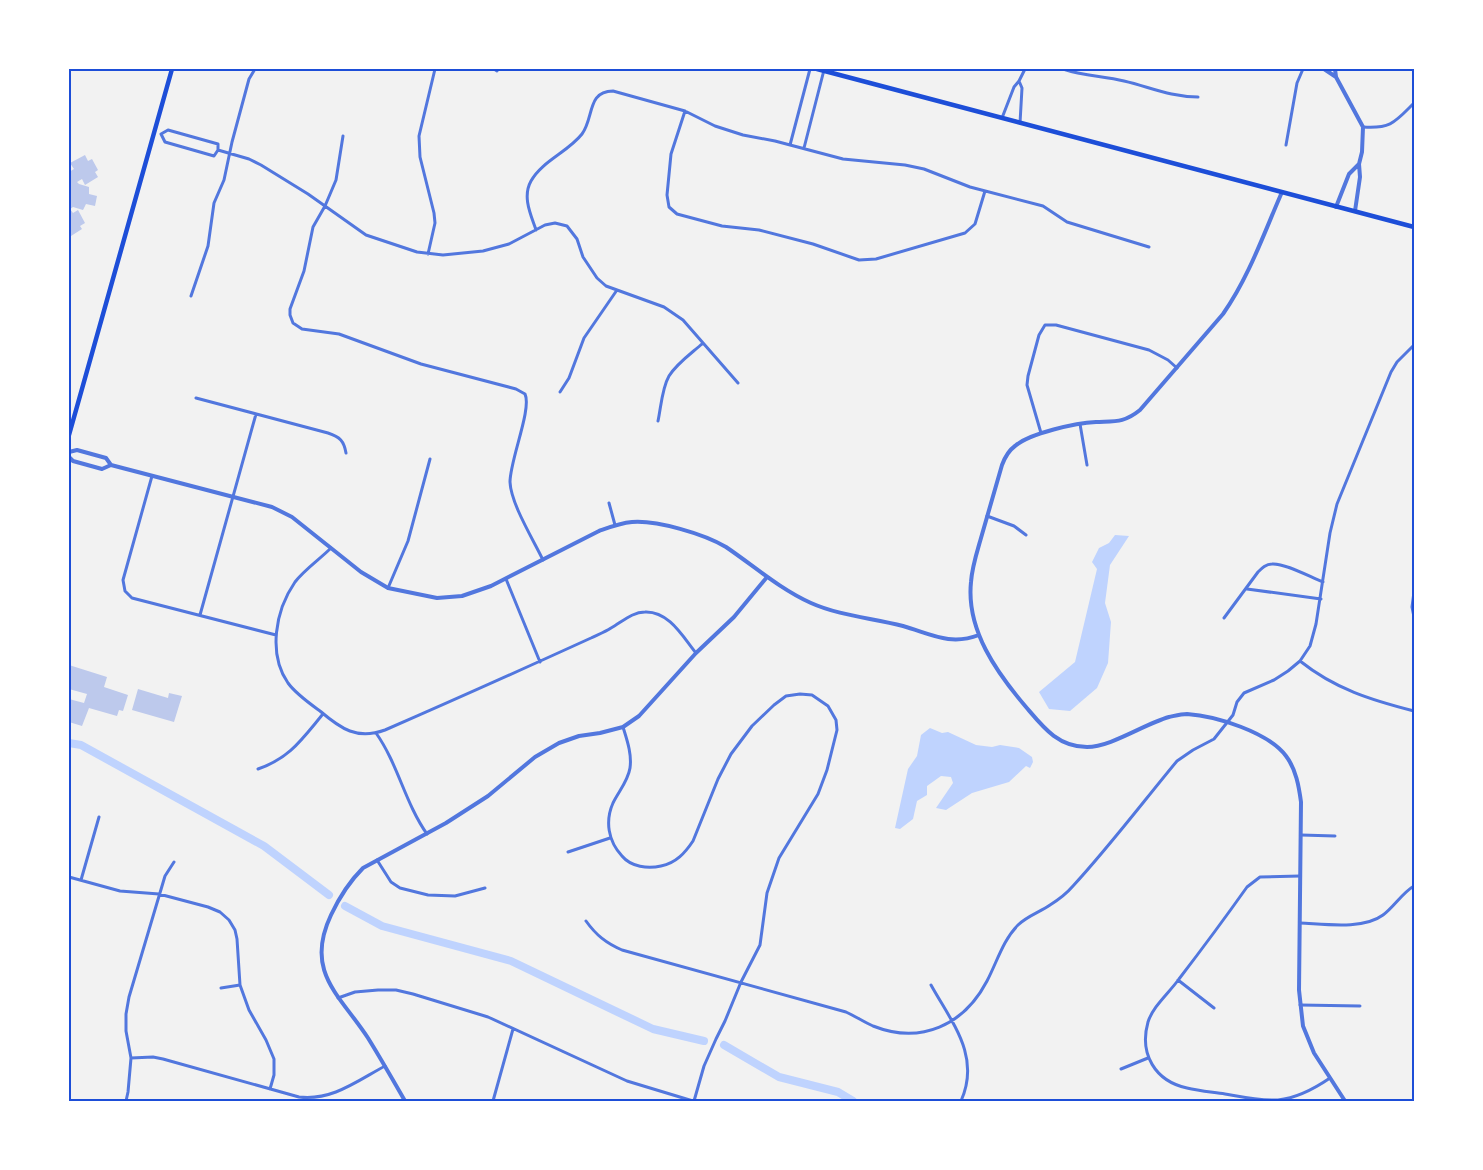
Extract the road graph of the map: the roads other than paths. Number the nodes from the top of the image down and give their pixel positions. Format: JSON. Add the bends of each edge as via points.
{"nodes":[{"id":1,"x":172,"y":69,"type":"edge"},
{"id":2,"x":255,"y":69,"type":"edge"},
{"id":3,"x":435,"y":69,"type":"edge"},
{"id":4,"x":810,"y":69,"type":"edge"},
{"id":5,"x":817,"y":69,"type":"edge"},
{"id":6,"x":1025,"y":69,"type":"edge"},
{"id":7,"x":1063,"y":69,"type":"edge"},
{"id":8,"x":1303,"y":69,"type":"edge"},
{"id":9,"x":1324,"y":69,"type":"edge"},
{"id":10,"x":1335,"y":69,"type":"edge"},
{"id":11,"x":824,"y":70,"type":"junction"},
{"id":12,"x":1336,"y":77,"type":"junction"},
{"id":13,"x":1019,"y":81,"type":"junction"},
{"id":14,"x":1198,"y":97,"type":"dead end"},
{"id":15,"x":1414,"y":103,"type":"edge"},
{"id":16,"x":685,"y":111,"type":"junction"},
{"id":17,"x":1002,"y":119,"type":"junction"},
{"id":18,"x":1020,"y":124,"type":"junction"},
{"id":19,"x":1363,"y":127,"type":"junction"},
{"id":20,"x":154,"y":132,"type":"junction"},
{"id":21,"x":161,"y":134,"type":"junction"},
{"id":22,"x":343,"y":136,"type":"dead end"},
{"id":23,"x":790,"y":145,"type":"junction"},
{"id":24,"x":1286,"y":145,"type":"dead end"},
{"id":25,"x":804,"y":148,"type":"junction"},
{"id":26,"x":218,"y":150,"type":"junction"},
{"id":27,"x":229,"y":153,"type":"junction"},
{"id":28,"x":1359,"y":164,"type":"junction"},
{"id":29,"x":985,"y":191,"type":"junction"},
{"id":30,"x":1282,"y":192,"type":"junction"},
{"id":31,"x":325,"y":206,"type":"junction"},
{"id":32,"x":1336,"y":207,"type":"junction"},
{"id":33,"x":1355,"y":211,"type":"junction"},
{"id":34,"x":1414,"y":227,"type":"edge"},
{"id":35,"x":536,"y":230,"type":"junction"},
{"id":36,"x":1149,"y":247,"type":"dead end"},
{"id":37,"x":428,"y":254,"type":"junction"},
{"id":38,"x":617,"y":290,"type":"junction"},
{"id":39,"x":191,"y":296,"type":"dead end"},
{"id":40,"x":703,"y":343,"type":"junction"},
{"id":41,"x":1414,"y":345,"type":"edge"},
{"id":42,"x":1177,"y":369,"type":"junction"},
{"id":43,"x":738,"y":383,"type":"dead end"},
{"id":44,"x":560,"y":392,"type":"dead end"},
{"id":45,"x":196,"y":398,"type":"dead end"},
{"id":46,"x":256,"y":414,"type":"junction"},
{"id":47,"x":658,"y":421,"type":"dead end"},
{"id":48,"x":1080,"y":424,"type":"junction"},
{"id":49,"x":1041,"y":433,"type":"junction"},
{"id":50,"x":69,"y":434,"type":"edge"},
{"id":51,"x":69,"y":452,"type":"edge"},
{"id":52,"x":346,"y":453,"type":"dead end"},
{"id":53,"x":69,"y":457,"type":"edge"},
{"id":54,"x":430,"y":459,"type":"dead end"},
{"id":55,"x":111,"y":465,"type":"junction"},
{"id":56,"x":1086,"y":465,"type":"dead end"},
{"id":57,"x":152,"y":476,"type":"junction"},
{"id":58,"x":233,"y":497,"type":"junction"},
{"id":59,"x":609,"y":503,"type":"dead end"},
{"id":60,"x":987,"y":516,"type":"junction"},
{"id":61,"x":615,"y":525,"type":"junction"},
{"id":62,"x":1026,"y":535,"type":"dead end"},
{"id":63,"x":331,"y":548,"type":"junction"},
{"id":64,"x":544,"y":560,"type":"junction"},
{"id":65,"x":767,"y":577,"type":"junction"},
{"id":66,"x":506,"y":579,"type":"junction"},
{"id":67,"x":1323,"y":582,"type":"junction"},
{"id":68,"x":388,"y":588,"type":"junction"},
{"id":69,"x":1247,"y":589,"type":"junction"},
{"id":70,"x":1414,"y":592,"type":"edge"},
{"id":71,"x":1321,"y":599,"type":"junction"},
{"id":72,"x":200,"y":616,"type":"junction"},
{"id":73,"x":1414,"y":617,"type":"edge"},
{"id":74,"x":1224,"y":618,"type":"dead end"},
{"id":75,"x":276,"y":635,"type":"junction"},
{"id":76,"x":979,"y":635,"type":"junction"},
{"id":77,"x":696,"y":653,"type":"junction"},
{"id":78,"x":1300,"y":661,"type":"junction"},
{"id":79,"x":540,"y":662,"type":"junction"},
{"id":80,"x":1414,"y":711,"type":"edge"},
{"id":81,"x":323,"y":714,"type":"junction"},
{"id":82,"x":1226,"y":723,"type":"junction"},
{"id":83,"x":623,"y":727,"type":"junction"},
{"id":84,"x":376,"y":733,"type":"junction"},
{"id":85,"x":258,"y":769,"type":"dead end"},
{"id":86,"x":99,"y":817,"type":"dead end"},
{"id":87,"x":427,"y":834,"type":"junction"},
{"id":88,"x":1301,"y":835,"type":"junction"},
{"id":89,"x":1335,"y":836,"type":"dead end"},
{"id":90,"x":610,"y":838,"type":"junction"},
{"id":91,"x":568,"y":852,"type":"dead end"},
{"id":92,"x":377,"y":860,"type":"junction"},
{"id":93,"x":174,"y":862,"type":"dead end"},
{"id":94,"x":1300,"y":876,"type":"junction"},
{"id":95,"x":69,"y":877,"type":"edge"},
{"id":96,"x":81,"y":880,"type":"junction"},
{"id":97,"x":1414,"y":886,"type":"edge"},
{"id":98,"x":485,"y":888,"type":"dead end"},
{"id":99,"x":159,"y":894,"type":"junction"},
{"id":100,"x":586,"y":921,"type":"dead end"},
{"id":101,"x":1300,"y":924,"type":"junction"},
{"id":102,"x":1178,"y":980,"type":"junction"},
{"id":103,"x":741,"y":982,"type":"junction"},
{"id":104,"x":240,"y":985,"type":"junction"},
{"id":105,"x":930,"y":985,"type":"dead end"},
{"id":106,"x":221,"y":988,"type":"dead end"},
{"id":107,"x":338,"y":998,"type":"junction"},
{"id":108,"x":1300,"y":1005,"type":"junction"},
{"id":109,"x":1360,"y":1006,"type":"dead end"},
{"id":110,"x":1214,"y":1008,"type":"dead end"},
{"id":111,"x":952,"y":1022,"type":"junction"},
{"id":112,"x":513,"y":1029,"type":"junction"},
{"id":113,"x":131,"y":1058,"type":"junction"},
{"id":114,"x":1148,"y":1058,"type":"junction"},
{"id":115,"x":384,"y":1066,"type":"junction"},
{"id":116,"x":1121,"y":1069,"type":"dead end"},
{"id":117,"x":1330,"y":1078,"type":"junction"},
{"id":118,"x":270,"y":1089,"type":"junction"},
{"id":119,"x":126,"y":1101,"type":"edge"},
{"id":120,"x":405,"y":1101,"type":"edge"},
{"id":121,"x":493,"y":1101,"type":"edge"},
{"id":122,"x":693,"y":1101,"type":"edge"},
{"id":123,"x":961,"y":1101,"type":"edge"},
{"id":124,"x":1344,"y":1101,"type":"edge"}],
"edges":[{"from":1,"to":20,"type":"main road"},
{"from":2,"to":27,"type":"street"},
{"from":3,"to":37,"type":"street","via":[[418,136],[435,223]]},
{"from":4,"to":23,"type":"street"},
{"from":5,"to":11,"type":"main road"},
{"from":6,"to":13,"type":"street"},
{"from":7,"to":14,"type":"street","via":[[1126,81],[1175,96]]},
{"from":8,"to":24,"type":"street","via":[[1297,83]]},
{"from":9,"to":12,"type":"street"},
{"from":10,"to":12,"type":"street"},
{"from":11,"to":17,"type":"main road"},
{"from":11,"to":25,"type":"street"},
{"from":12,"to":19,"type":"street"},
{"from":13,"to":17,"type":"street"},
{"from":13,"to":18,"type":"street","via":[[1022,88]]},
{"from":15,"to":19,"type":"street","via":[[1388,125]]},
{"from":16,"to":23,"type":"street","via":[[729,132]]},
{"from":16,"to":29,"type":"street","via":[[671,154],[667,195],[669,207],[677,214],[722,226],[760,230],[859,260],[876,259],[965,233],[975,224]]},
{"from":16,"to":35,"type":"street","via":[[613,91],[601,93],[594,102],[581,136],[530,182],[527,202]]},
{"from":17,"to":18,"type":"main road"},
{"from":18,"to":30,"type":"main road"},
{"from":19,"to":28,"type":"street"},
{"from":20,"to":21,"type":"street"},
{"from":20,"to":50,"type":"main road"},
{"from":21,"to":26,"type":"street","via":[[168,130],[209,141],[218,144]]},
{"from":21,"to":26,"type":"street","via":[[165,142],[206,154],[214,156]]},
{"from":22,"to":31,"type":"street","via":[[336,180]]},
{"from":23,"to":25,"type":"street"},
{"from":25,"to":29,"type":"street","via":[[843,159],[924,169]]},
{"from":26,"to":27,"type":"street"},
{"from":27,"to":31,"type":"street","via":[[261,165]]},
{"from":27,"to":39,"type":"street","via":[[224,180],[214,203],[208,246]]},
{"from":28,"to":32,"type":"street","via":[[1349,174]]},
{"from":28,"to":33,"type":"street"},
{"from":29,"to":36,"type":"street","via":[[1043,206],[1067,222]]},
{"from":30,"to":32,"type":"main road"},
{"from":30,"to":42,"type":"street","via":[[1233,300]]},
{"from":31,"to":37,"type":"street","via":[[366,235]]},
{"from":31,"to":64,"type":"street","via":[[314,227],[304,271],[290,308],[291,320],[299,328],[339,334],[421,364],[516,389],[526,396],[527,406],[515,452],[511,485],[514,501]]},
{"from":32,"to":33,"type":"main road"},
{"from":33,"to":34,"type":"main road"},
{"from":35,"to":37,"type":"street","via":[[509,244],[483,251]]},
{"from":35,"to":38,"type":"street","via":[[555,223],[567,226],[597,278]]},
{"from":38,"to":40,"type":"street","via":[[674,313]]},
{"from":38,"to":44,"type":"street","via":[[584,338]]},
{"from":40,"to":43,"type":"street"},
{"from":40,"to":47,"type":"street","via":[[669,377]]},
{"from":41,"to":67,"type":"street","via":[[1391,372],[1342,488],[1331,525]]},
{"from":42,"to":48,"type":"street","via":[[1133,416],[1112,422]]},
{"from":42,"to":49,"type":"street","via":[[1149,350],[1056,325],[1045,325],[1027,385]]},
{"from":45,"to":46,"type":"street"},
{"from":46,"to":52,"type":"street","via":[[340,437]]},
{"from":46,"to":58,"type":"street"},
{"from":48,"to":49,"type":"street"},
{"from":48,"to":56,"type":"street"},
{"from":49,"to":60,"type":"street","via":[[1015,445],[1006,454]]},
{"from":51,"to":55,"type":"street","via":[[76,450],[106,458]]},
{"from":53,"to":55,"type":"street","via":[[102,469]]},
{"from":54,"to":68,"type":"street","via":[[408,541]]},
{"from":55,"to":57,"type":"street"},
{"from":57,"to":58,"type":"street"},
{"from":57,"to":72,"type":"street","via":[[123,580],[124,590],[132,598]]},
{"from":58,"to":63,"type":"street","via":[[292,517]]},
{"from":58,"to":72,"type":"street"},
{"from":59,"to":61,"type":"street"},
{"from":60,"to":62,"type":"street"},
{"from":60,"to":76,"type":"street","via":[[971,582],[971,600]]},
{"from":61,"to":64,"type":"street"},
{"from":61,"to":65,"type":"street","via":[[648,522],[697,534],[724,547]]},
{"from":63,"to":68,"type":"street"},
{"from":63,"to":75,"type":"street","via":[[295,581],[284,601]]},
{"from":64,"to":66,"type":"street"},
{"from":65,"to":76,"type":"street","via":[[812,604],[836,612],[952,640],[966,640]]},
{"from":65,"to":77,"type":"street","via":[[734,616]]},
{"from":66,"to":68,"type":"street","via":[[462,596],[437,598]]},
{"from":66,"to":79,"type":"street"},
{"from":67,"to":69,"type":"street","via":[[1272,564],[1264,566]]},
{"from":67,"to":71,"type":"street"},
{"from":69,"to":71,"type":"street"},
{"from":69,"to":74,"type":"street"},
{"from":70,"to":73,"type":"street"},
{"from":71,"to":78,"type":"street","via":[[1310,646]]},
{"from":72,"to":75,"type":"street"},
{"from":75,"to":81,"type":"street","via":[[277,661],[288,683]]},
{"from":76,"to":82,"type":"street","via":[[998,673],[1011,690],[1046,731],[1072,746],[1102,744],[1166,718],[1185,714]]},
{"from":77,"to":79,"type":"street","via":[[665,617],[645,612],[637,613]]},
{"from":77,"to":83,"type":"street","via":[[639,716]]},
{"from":78,"to":80,"type":"street","via":[[1343,689]]},
{"from":78,"to":82,"type":"street","via":[[1288,672],[1244,693]]},
{"from":79,"to":84,"type":"street"},
{"from":81,"to":84,"type":"street","via":[[346,730]]},
{"from":81,"to":85,"type":"street","via":[[294,748],[272,764]]},
{"from":82,"to":88,"type":"street","via":[[1268,739],[1286,756],[1299,787]]},
{"from":82,"to":111,"type":"street","via":[[1214,739],[1177,761],[1072,887],[1052,905],[1022,921],[1009,934],[979,995]]},
{"from":83,"to":87,"type":"street","via":[[559,743],[535,757],[488,796]]},
{"from":83,"to":90,"type":"street","via":[[630,769],[610,812]]},
{"from":84,"to":87,"type":"street","via":[[385,746],[417,820]]},
{"from":86,"to":96,"type":"street"},
{"from":87,"to":92,"type":"street"},
{"from":88,"to":89,"type":"street"},
{"from":88,"to":94,"type":"street"},
{"from":90,"to":91,"type":"street"},
{"from":90,"to":103,"type":"street","via":[[626,861],[654,868],[670,864],[681,857],[693,840],[718,779],[731,754],[752,726],[786,696],[812,695],[828,706],[836,720],[837,730],[827,770],[818,794],[779,858],[767,893],[760,945]]},
{"from":92,"to":98,"type":"street","via":[[391,882],[400,888],[428,895],[454,896]]},
{"from":92,"to":107,"type":"street","via":[[355,876],[336,904],[324,932],[321,959]]},
{"from":93,"to":99,"type":"street"},
{"from":94,"to":101,"type":"street"},
{"from":94,"to":102,"type":"street","via":[[1260,877],[1247,888]]},
{"from":95,"to":96,"type":"street"},
{"from":96,"to":99,"type":"street","via":[[120,891]]},
{"from":97,"to":101,"type":"street","via":[[1373,921]]},
{"from":99,"to":104,"type":"street","via":[[208,907],[229,920],[237,939]]},
{"from":99,"to":113,"type":"street","via":[[126,1014]]},
{"from":100,"to":103,"type":"street","via":[[608,944],[622,950]]},
{"from":101,"to":108,"type":"street"},
{"from":102,"to":110,"type":"street"},
{"from":102,"to":114,"type":"street","via":[[1148,1021],[1145,1047]]},
{"from":103,"to":111,"type":"street","via":[[846,1012],[890,1031],[928,1030]]},
{"from":103,"to":122,"type":"street","via":[[704,1066]]},
{"from":104,"to":106,"type":"street"},
{"from":104,"to":118,"type":"street","via":[[248,1010],[274,1059]]},
{"from":105,"to":111,"type":"street"},
{"from":107,"to":112,"type":"street","via":[[356,992],[396,990],[478,1014]]},
{"from":107,"to":115,"type":"street","via":[[368,1037]]},
{"from":108,"to":109,"type":"street"},
{"from":108,"to":117,"type":"street","via":[[1303,1026]]},
{"from":111,"to":123,"type":"street","via":[[964,1045],[969,1070]]},
{"from":112,"to":121,"type":"street"},
{"from":112,"to":122,"type":"street","via":[[627,1081]]},
{"from":113,"to":118,"type":"street","via":[[163,1059]]},
{"from":113,"to":119,"type":"street"},
{"from":114,"to":116,"type":"street"},
{"from":114,"to":117,"type":"street","via":[[1157,1072],[1170,1082],[1186,1088],[1256,1099],[1278,1100],[1303,1094]]},
{"from":115,"to":118,"type":"street","via":[[320,1098],[299,1097]]},
{"from":115,"to":120,"type":"street"},
{"from":117,"to":124,"type":"street"}]}
